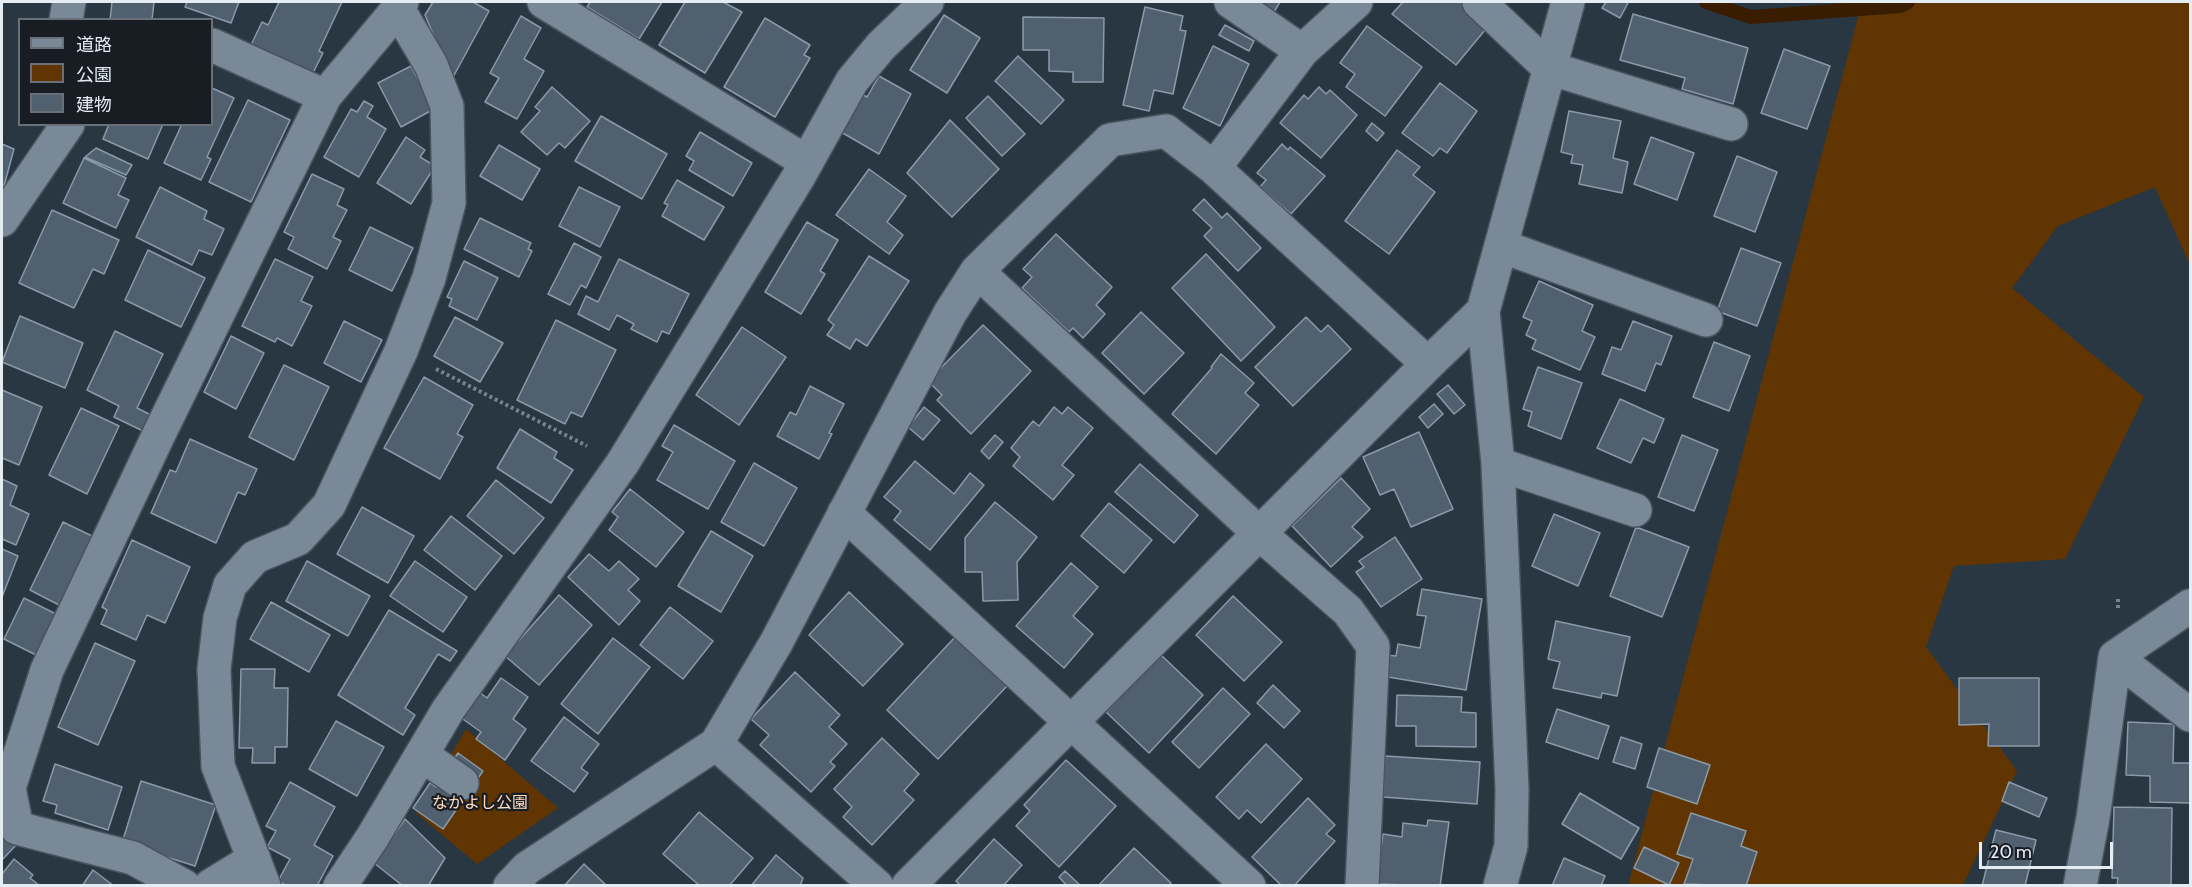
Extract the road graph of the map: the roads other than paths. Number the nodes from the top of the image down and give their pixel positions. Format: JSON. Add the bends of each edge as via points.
{"nodes":[{"id":1,"x":69,"y":2,"type":"edge"},
{"id":2,"x":544,"y":2,"type":"edge"},
{"id":3,"x":927,"y":2,"type":"edge"},
{"id":4,"x":1231,"y":2,"type":"edge"},
{"id":5,"x":1356,"y":2,"type":"edge"},
{"id":6,"x":1479,"y":2,"type":"edge"},
{"id":7,"x":1568,"y":2,"type":"edge"},
{"id":8,"x":400,"y":5,"type":"edge"},
{"id":9,"x":66,"y":18,"type":"edge"},
{"id":10,"x":213,"y":45,"type":"edge"},
{"id":11,"x":1302,"y":51,"type":"junction"},
{"id":12,"x":1549,"y":68,"type":"junction"},
{"id":13,"x":325,"y":96,"type":"junction"},
{"id":14,"x":1731,"y":124,"type":"dead end"},
{"id":15,"x":67,"y":126,"type":"edge"},
{"id":16,"x":807,"y":162,"type":"junction"},
{"id":17,"x":1214,"y":168,"type":"junction"},
{"id":18,"x":2,"y":220,"type":"edge"},
{"id":19,"x":1501,"y":246,"type":"junction"},
{"id":20,"x":977,"y":271,"type":"junction"},
{"id":21,"x":1483,"y":311,"type":"junction"},
{"id":22,"x":1706,"y":320,"type":"dead end"},
{"id":23,"x":1428,"y":364,"type":"junction"},
{"id":24,"x":1498,"y":464,"type":"junction"},
{"id":25,"x":1635,"y":510,"type":"dead end"},
{"id":26,"x":844,"y":513,"type":"junction"},
{"id":27,"x":1260,"y":534,"type":"junction"},
{"id":28,"x":2190,"y":606,"type":"edge"},
{"id":29,"x":2115,"y":657,"type":"junction"},
{"id":30,"x":2190,"y":715,"type":"edge"},
{"id":31,"x":1072,"y":723,"type":"junction"},
{"id":32,"x":716,"y":744,"type":"junction"},
{"id":33,"x":422,"y":755,"type":"junction"},
{"id":34,"x":462,"y":783,"type":"dead end"},
{"id":35,"x":259,"y":872,"type":"edge"},
{"id":36,"x":184,"y":885,"type":"edge"},
{"id":37,"x":210,"y":885,"type":"edge"},
{"id":38,"x":340,"y":885,"type":"edge"},
{"id":39,"x":510,"y":885,"type":"edge"},
{"id":40,"x":877,"y":885,"type":"edge"},
{"id":41,"x":908,"y":885,"type":"edge"},
{"id":42,"x":1249,"y":885,"type":"edge"},
{"id":43,"x":1362,"y":885,"type":"edge"},
{"id":44,"x":1500,"y":885,"type":"edge"},
{"id":45,"x":2080,"y":885,"type":"edge"}],
"edges":[{"from":1,"to":9,"type":"street"},
{"from":2,"to":16,"type":"street"},
{"from":3,"to":16,"type":"street","via":[[881,46],[852,81]]},
{"from":4,"to":11,"type":"street"},
{"from":5,"to":11,"type":"street"},
{"from":6,"to":12,"type":"street"},
{"from":7,"to":12,"type":"street"},
{"from":8,"to":13,"type":"street"},
{"from":8,"to":35,"type":"street","via":[[447,106],[449,203],[429,278],[400,351],[328,505],[298,539],[255,557],[230,585],[220,618],[214,669],[218,766]]},
{"from":10,"to":13,"type":"street"},
{"from":11,"to":17,"type":"street"},
{"from":12,"to":14,"type":"street"},
{"from":12,"to":19,"type":"street"},
{"from":13,"to":36,"type":"street","via":[[47,669],[9,788],[17,828],[133,858]]},
{"from":15,"to":18,"type":"street"},
{"from":16,"to":33,"type":"street","via":[[622,464],[454,701]]},
{"from":17,"to":20,"type":"street","via":[[1166,131],[1110,140]]},
{"from":17,"to":23,"type":"street"},
{"from":19,"to":21,"type":"street"},
{"from":19,"to":22,"type":"street"},
{"from":20,"to":26,"type":"street","via":[[950,313]]},
{"from":20,"to":27,"type":"street"},
{"from":21,"to":23,"type":"street"},
{"from":21,"to":24,"type":"street"},
{"from":23,"to":27,"type":"street"},
{"from":24,"to":25,"type":"street"},
{"from":24,"to":44,"type":"street","via":[[1512,789],[1511,846]]},
{"from":26,"to":31,"type":"street"},
{"from":26,"to":32,"type":"street","via":[[776,643]]},
{"from":27,"to":31,"type":"street"},
{"from":27,"to":43,"type":"street","via":[[1348,611],[1372,646]]},
{"from":28,"to":29,"type":"street"},
{"from":29,"to":30,"type":"street"},
{"from":29,"to":45,"type":"street"},
{"from":31,"to":41,"type":"street"},
{"from":31,"to":42,"type":"street"},
{"from":32,"to":39,"type":"street","via":[[527,868]]},
{"from":32,"to":40,"type":"street"},
{"from":33,"to":34,"type":"street"},
{"from":33,"to":38,"type":"street"},
{"from":35,"to":37,"type":"street"}]}
